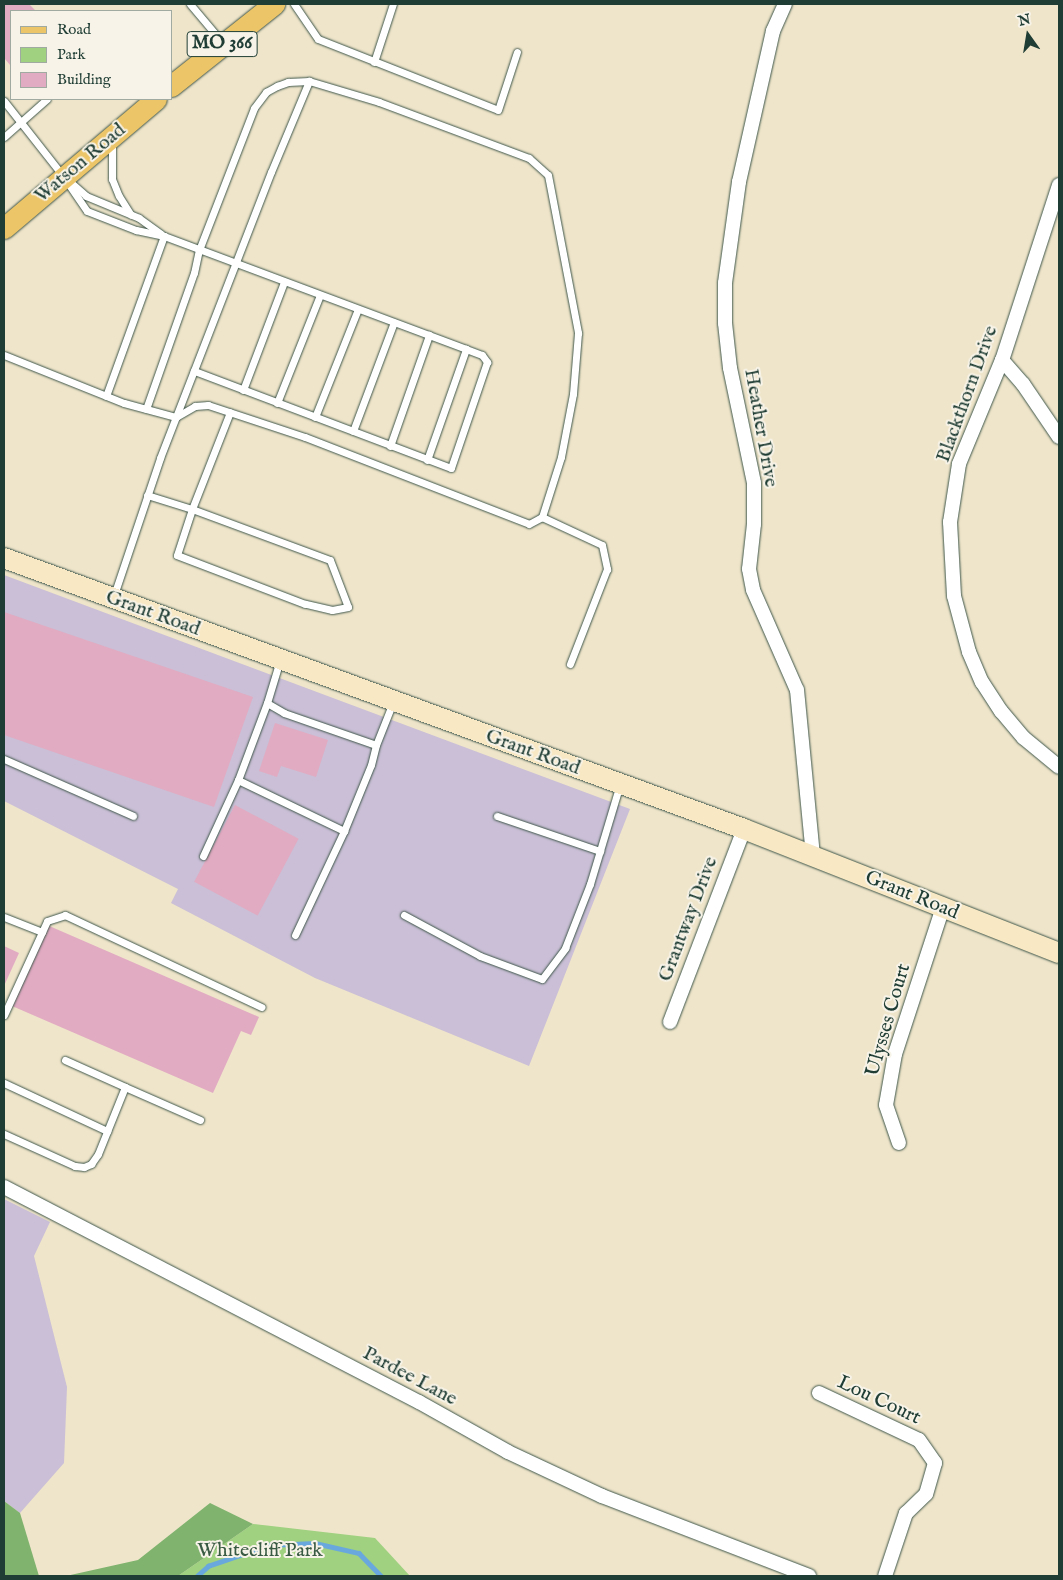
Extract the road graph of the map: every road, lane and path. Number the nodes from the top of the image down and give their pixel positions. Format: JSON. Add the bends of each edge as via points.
{"nodes":[{"id":1,"x":190,"y":4,"type":"edge"},
{"id":2,"x":294,"y":4,"type":"edge"},
{"id":3,"x":393,"y":4,"type":"edge"},
{"id":4,"x":784,"y":4,"type":"edge"},
{"id":5,"x":270,"y":5,"type":"edge"},
{"id":6,"x":223,"y":43,"type":"junction"},
{"id":7,"x":517,"y":52,"type":"dead end"},
{"id":8,"x":374,"y":62,"type":"junction"},
{"id":9,"x":309,"y":81,"type":"junction"},
{"id":10,"x":172,"y":85,"type":"edge"},
{"id":11,"x":46,"y":100,"type":"edge"},
{"id":12,"x":155,"y":100,"type":"edge"},
{"id":13,"x":4,"y":101,"type":"edge"},
{"id":14,"x":21,"y":123,"type":"junction"},
{"id":15,"x":112,"y":136,"type":"junction"},
{"id":16,"x":4,"y":137,"type":"edge"},
{"id":17,"x":63,"y":176,"type":"junction"},
{"id":18,"x":1059,"y":186,"type":"edge"},
{"id":19,"x":131,"y":215,"type":"junction"},
{"id":20,"x":4,"y":228,"type":"edge"},
{"id":21,"x":164,"y":236,"type":"junction"},
{"id":22,"x":199,"y":250,"type":"junction"},
{"id":23,"x":235,"y":264,"type":"junction"},
{"id":24,"x":284,"y":282,"type":"junction"},
{"id":25,"x":320,"y":295,"type":"junction"},
{"id":26,"x":358,"y":309,"type":"junction"},
{"id":27,"x":394,"y":322,"type":"junction"},
{"id":28,"x":428,"y":335,"type":"junction"},
{"id":29,"x":466,"y":349,"type":"junction"},
{"id":30,"x":4,"y":355,"type":"edge"},
{"id":31,"x":1002,"y":360,"type":"junction"},
{"id":32,"x":194,"y":371,"type":"junction"},
{"id":33,"x":243,"y":390,"type":"junction"},
{"id":34,"x":106,"y":396,"type":"junction"},
{"id":35,"x":277,"y":403,"type":"junction"},
{"id":36,"x":146,"y":409,"type":"junction"},
{"id":37,"x":230,"y":412,"type":"junction"},
{"id":38,"x":176,"y":417,"type":"junction"},
{"id":39,"x":315,"y":417,"type":"junction"},
{"id":40,"x":353,"y":431,"type":"junction"},
{"id":41,"x":1059,"y":437,"type":"edge"},
{"id":42,"x":390,"y":446,"type":"junction"},
{"id":43,"x":427,"y":460,"type":"junction"},
{"id":44,"x":146,"y":495,"type":"junction"},
{"id":45,"x":192,"y":509,"type":"junction"},
{"id":46,"x":542,"y":517,"type":"junction"},
{"id":47,"x":4,"y":558,"type":"edge"},
{"id":48,"x":113,"y":598,"type":"junction"},
{"id":49,"x":280,"y":659,"type":"junction"},
{"id":50,"x":570,"y":664,"type":"dead end"},
{"id":51,"x":393,"y":701,"type":"junction"},
{"id":52,"x":267,"y":703,"type":"junction"},
{"id":53,"x":376,"y":745,"type":"junction"},
{"id":54,"x":4,"y":759,"type":"edge"},
{"id":55,"x":1059,"y":767,"type":"edge"},
{"id":56,"x":238,"y":780,"type":"junction"},
{"id":57,"x":620,"y":784,"type":"junction"},
{"id":58,"x":133,"y":816,"type":"dead end"},
{"id":59,"x":497,"y":816,"type":"dead end"},
{"id":60,"x":744,"y":829,"type":"junction"},
{"id":61,"x":344,"y":831,"type":"junction"},
{"id":62,"x":600,"y":851,"type":"junction"},
{"id":63,"x":203,"y":856,"type":"dead end"},
{"id":64,"x":813,"y":856,"type":"junction"},
{"id":65,"x":943,"y":907,"type":"junction"},
{"id":66,"x":404,"y":916,"type":"dead end"},
{"id":67,"x":4,"y":917,"type":"edge"},
{"id":68,"x":42,"y":932,"type":"junction"},
{"id":69,"x":295,"y":935,"type":"dead end"},
{"id":70,"x":1059,"y":953,"type":"edge"},
{"id":71,"x":261,"y":1007,"type":"dead end"},
{"id":72,"x":4,"y":1015,"type":"edge"},
{"id":73,"x":670,"y":1022,"type":"dead end"},
{"id":74,"x":65,"y":1060,"type":"dead end"},
{"id":75,"x":4,"y":1083,"type":"edge"},
{"id":76,"x":125,"y":1087,"type":"junction"},
{"id":77,"x":200,"y":1120,"type":"dead end"},
{"id":78,"x":108,"y":1131,"type":"junction"},
{"id":79,"x":4,"y":1134,"type":"edge"},
{"id":80,"x":899,"y":1143,"type":"dead end"},
{"id":81,"x":4,"y":1187,"type":"edge"},
{"id":82,"x":819,"y":1393,"type":"dead end"},
{"id":83,"x":809,"y":1576,"type":"edge"},
{"id":84,"x":885,"y":1576,"type":"edge"}],
"edges":[{"from":1,"to":6,"type":"lane"},
{"from":2,"to":8,"type":"lane","via":[[318,39]]},
{"from":3,"to":8,"type":"lane"},
{"from":4,"to":64,"type":"street","name":"Heather Drive","via":[[774,31],[739,182],[725,283],[725,323],[730,368],[754,483],[749,569],[753,590],[797,690]]},
{"from":5,"to":6,"type":"main road","number":"MO 366"},
{"from":6,"to":10,"type":"main road","number":"MO 366"},
{"from":7,"to":8,"type":"lane","via":[[498,110]]},
{"from":9,"to":22,"type":"lane","via":[[283,84],[259,98]]},
{"from":9,"to":23,"type":"lane"},
{"from":9,"to":46,"type":"lane","via":[[379,102],[529,158],[548,175],[578,333],[573,394],[561,457]]},
{"from":11,"to":14,"type":"lane"},
{"from":12,"to":15,"type":"main road","name":"Watson Road"},
{"from":13,"to":14,"type":"lane"},
{"from":14,"to":16,"type":"lane"},
{"from":14,"to":17,"type":"lane"},
{"from":15,"to":17,"type":"main road","name":"Watson Road"},
{"from":15,"to":19,"type":"lane","via":[[112,179]]},
{"from":17,"to":19,"type":"lane","via":[[86,196]]},
{"from":17,"to":20,"type":"main road","name":"Watson Road"},
{"from":17,"to":21,"type":"lane","via":[[87,211],[136,230]]},
{"from":18,"to":31,"type":"street","name":"Blackthorn Drive"},
{"from":19,"to":21,"type":"lane"},
{"from":21,"to":22,"type":"lane"},
{"from":21,"to":34,"type":"lane"},
{"from":22,"to":23,"type":"lane"},
{"from":22,"to":36,"type":"lane","via":[[194,273]]},
{"from":23,"to":24,"type":"lane"},
{"from":23,"to":32,"type":"lane"},
{"from":24,"to":25,"type":"lane"},
{"from":24,"to":33,"type":"lane"},
{"from":25,"to":26,"type":"lane"},
{"from":25,"to":35,"type":"lane"},
{"from":26,"to":27,"type":"lane"},
{"from":26,"to":39,"type":"lane"},
{"from":27,"to":28,"type":"lane"},
{"from":27,"to":40,"type":"lane"},
{"from":28,"to":29,"type":"lane"},
{"from":28,"to":42,"type":"lane"},
{"from":29,"to":43,"type":"lane"},
{"from":29,"to":43,"type":"lane","via":[[482,355],[488,362],[451,468]]},
{"from":30,"to":34,"type":"lane"},
{"from":31,"to":41,"type":"street","via":[[1023,384]]},
{"from":31,"to":55,"type":"street","name":"Blackthorn Drive","via":[[959,464],[950,522],[954,596],[966,643],[982,682],[1024,738]]},
{"from":32,"to":33,"type":"lane"},
{"from":32,"to":38,"type":"lane"},
{"from":33,"to":35,"type":"lane"},
{"from":34,"to":36,"type":"lane"},
{"from":35,"to":39,"type":"lane"},
{"from":36,"to":38,"type":"lane"},
{"from":37,"to":38,"type":"lane","via":[[208,405],[195,406]]},
{"from":37,"to":45,"type":"lane"},
{"from":37,"to":46,"type":"lane","via":[[305,437],[529,524]]},
{"from":38,"to":44,"type":"lane"},
{"from":39,"to":40,"type":"lane"},
{"from":40,"to":42,"type":"lane"},
{"from":42,"to":43,"type":"lane"},
{"from":44,"to":45,"type":"lane"},
{"from":44,"to":48,"type":"lane"},
{"from":45,"to":45,"type":"lane","via":[[177,555],[305,604],[332,610],[348,607],[330,560]]},
{"from":46,"to":50,"type":"lane","via":[[602,545],[606,561],[607,569]]},
{"from":47,"to":48,"type":"street","name":"Grant Road"},
{"from":48,"to":49,"type":"street","name":"Grant Road"},
{"from":49,"to":51,"type":"street","name":"Grant Road"},
{"from":49,"to":52,"type":"lane"},
{"from":51,"to":53,"type":"lane"},
{"from":51,"to":57,"type":"street","name":"Grant Road"},
{"from":52,"to":53,"type":"lane","via":[[284,713]]},
{"from":52,"to":56,"type":"lane"},
{"from":53,"to":61,"type":"lane"},
{"from":54,"to":58,"type":"lane"},
{"from":56,"to":61,"type":"lane"},
{"from":56,"to":63,"type":"lane"},
{"from":57,"to":60,"type":"street","name":"Grant Road"},
{"from":57,"to":62,"type":"lane"},
{"from":59,"to":62,"type":"lane"},
{"from":60,"to":64,"type":"street","name":"Grant Road"},
{"from":60,"to":73,"type":"street","name":"Grantway Drive"},
{"from":61,"to":69,"type":"lane"},
{"from":62,"to":66,"type":"lane","via":[[565,948],[542,979],[480,956]]},
{"from":64,"to":65,"type":"street","name":"Grant Road"},
{"from":65,"to":70,"type":"street","name":"Grant Road"},
{"from":65,"to":80,"type":"street","name":"Ulysses Court","via":[[895,1054],[886,1105]]},
{"from":67,"to":68,"type":"lane"},
{"from":68,"to":71,"type":"lane","via":[[48,921],[65,915]]},
{"from":68,"to":72,"type":"lane"},
{"from":74,"to":76,"type":"lane"},
{"from":75,"to":78,"type":"lane"},
{"from":76,"to":77,"type":"lane"},
{"from":76,"to":78,"type":"lane"},
{"from":78,"to":79,"type":"lane","via":[[98,1154],[91,1164],[84,1167],[75,1166]]},
{"from":81,"to":83,"type":"street","name":"Pardee Lane","via":[[508,1452],[602,1496]]},
{"from":82,"to":84,"type":"street","name":"Lou Court","via":[[919,1440],[935,1462],[926,1494],[906,1513]]}]}
